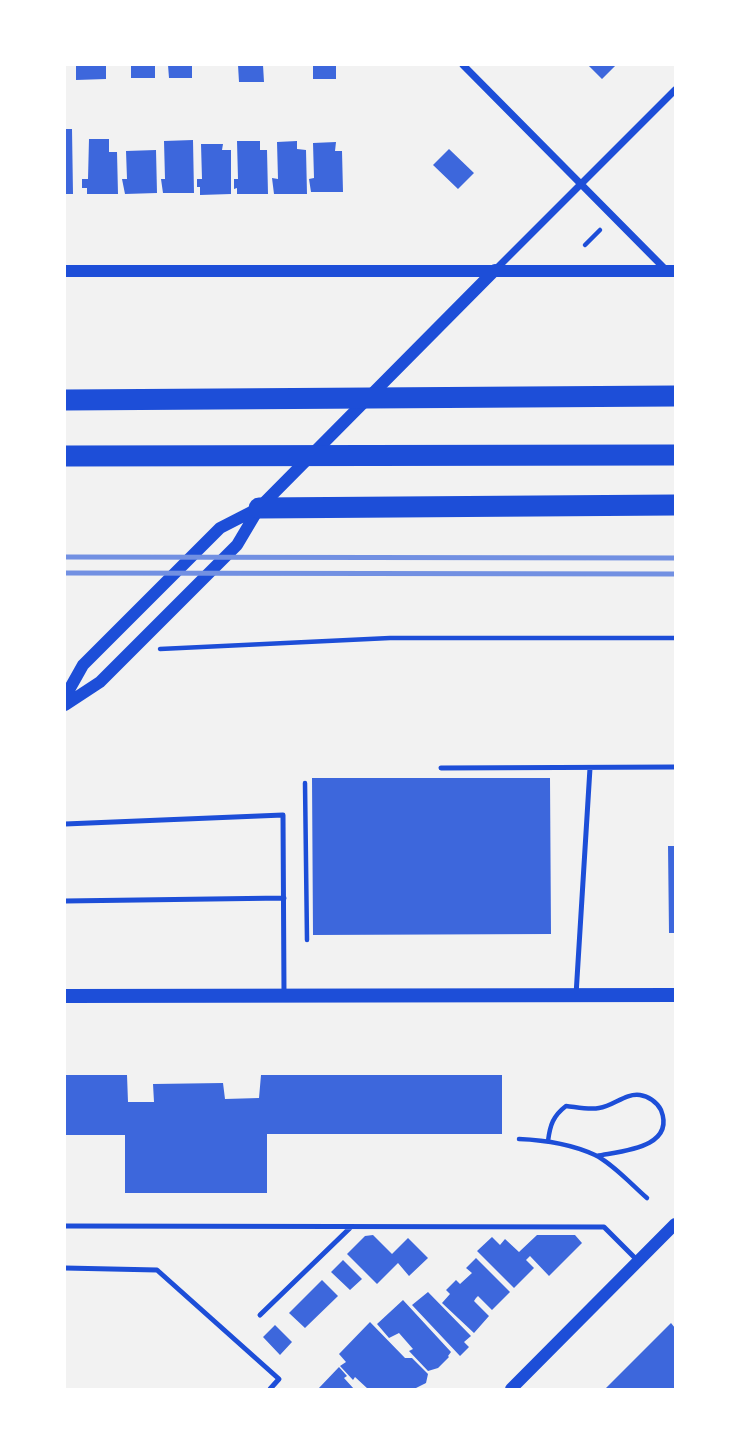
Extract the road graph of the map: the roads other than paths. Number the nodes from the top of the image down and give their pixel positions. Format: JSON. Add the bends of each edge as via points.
{"nodes":[{"id":1,"x":463,"y":65,"type":"edge"},
{"id":2,"x":675,"y":90,"type":"edge"},
{"id":3,"x":582,"y":184,"type":"junction"},
{"id":4,"x":495,"y":270,"type":"junction"},
{"id":5,"x":65,"y":271,"type":"edge"},
{"id":6,"x":671,"y":271,"type":"edge"},
{"id":7,"x":675,"y":396,"type":"edge"},
{"id":8,"x":65,"y":400,"type":"edge"},
{"id":9,"x":675,"y":455,"type":"edge"},
{"id":10,"x":65,"y":456,"type":"edge"},
{"id":11,"x":675,"y":505,"type":"edge"},
{"id":12,"x":259,"y":508,"type":"junction"},
{"id":13,"x":65,"y":697,"type":"edge"},
{"id":14,"x":65,"y":705,"type":"edge"},
{"id":15,"x":675,"y":767,"type":"edge"},
{"id":16,"x":441,"y":768,"type":"dead end"},
{"id":17,"x":590,"y":768,"type":"junction"},
{"id":18,"x":65,"y":824,"type":"edge"},
{"id":19,"x":284,"y":898,"type":"junction"},
{"id":20,"x":65,"y":901,"type":"edge"},
{"id":21,"x":576,"y":995,"type":"junction"},
{"id":22,"x":675,"y":995,"type":"edge"},
{"id":23,"x":65,"y":996,"type":"edge"},
{"id":24,"x":284,"y":996,"type":"junction"},
{"id":25,"x":675,"y":1224,"type":"edge"},
{"id":26,"x":65,"y":1226,"type":"edge"},
{"id":27,"x":351,"y":1227,"type":"junction"},
{"id":28,"x":638,"y":1261,"type":"junction"},
{"id":29,"x":65,"y":1268,"type":"edge"},
{"id":30,"x":260,"y":1315,"type":"dead end"},
{"id":31,"x":270,"y":1389,"type":"edge"},
{"id":32,"x":511,"y":1389,"type":"edge"}],
"edges":[{"from":1,"to":3,"type":"street"},
{"from":2,"to":3,"type":"street"},
{"from":3,"to":4,"type":"street"},
{"from":3,"to":6,"type":"street"},
{"from":4,"to":5,"type":"street"},
{"from":4,"to":6,"type":"street"},
{"from":4,"to":12,"type":"street"},
{"from":7,"to":8,"type":"highway"},
{"from":9,"to":10,"type":"highway"},
{"from":11,"to":12,"type":"highway"},
{"from":12,"to":13,"type":"street","via":[[220,528],[83,665]]},
{"from":12,"to":14,"type":"street","via":[[237,545],[100,682]]},
{"from":15,"to":17,"type":"lane"},
{"from":16,"to":17,"type":"lane"},
{"from":17,"to":21,"type":"lane"},
{"from":18,"to":19,"type":"lane","via":[[283,815]]},
{"from":19,"to":20,"type":"lane"},
{"from":19,"to":24,"type":"lane"},
{"from":21,"to":22,"type":"main road"},
{"from":21,"to":24,"type":"main road"},
{"from":23,"to":24,"type":"main road"},
{"from":25,"to":28,"type":"street"},
{"from":26,"to":27,"type":"lane"},
{"from":27,"to":28,"type":"lane","via":[[604,1227]]},
{"from":27,"to":30,"type":"lane"},
{"from":28,"to":32,"type":"street"},
{"from":29,"to":31,"type":"lane","via":[[157,1270],[279,1380]]}]}
